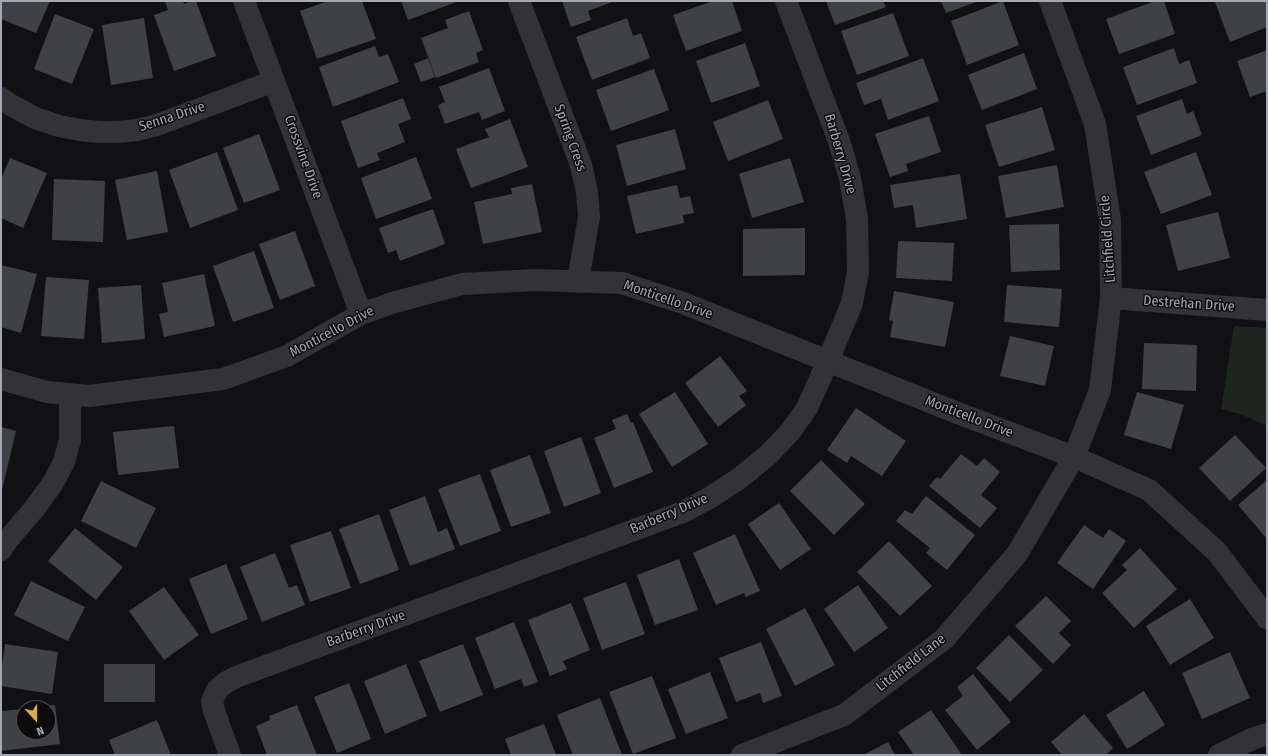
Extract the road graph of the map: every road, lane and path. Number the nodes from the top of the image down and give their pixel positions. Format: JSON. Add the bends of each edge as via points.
{"nodes":[{"id":1,"x":244,"y":1,"type":"edge"},
{"id":2,"x":519,"y":1,"type":"edge"},
{"id":3,"x":786,"y":1,"type":"edge"},
{"id":4,"x":1050,"y":1,"type":"edge"},
{"id":5,"x":274,"y":81,"type":"junction"},
{"id":6,"x":1,"y":98,"type":"edge"},
{"id":7,"x":578,"y":281,"type":"junction"},
{"id":8,"x":1111,"y":298,"type":"junction"},
{"id":9,"x":1267,"y":310,"type":"edge"},
{"id":10,"x":361,"y":314,"type":"junction"},
{"id":11,"x":828,"y":361,"type":"junction"},
{"id":12,"x":1,"y":379,"type":"edge"},
{"id":13,"x":70,"y":394,"type":"junction"},
{"id":14,"x":1074,"y":457,"type":"junction"},
{"id":15,"x":1,"y":550,"type":"edge"},
{"id":16,"x":1267,"y":618,"type":"edge"},
{"id":17,"x":1267,"y":734,"type":"edge"},
{"id":18,"x":230,"y":755,"type":"edge"},
{"id":19,"x":742,"y":755,"type":"edge"},
{"id":20,"x":1219,"y":755,"type":"edge"}],
"edges":[{"from":1,"to":5,"type":"street","name":"Crossvine Drive"},
{"from":2,"to":7,"type":"street","name":"Spring Cress","via":[[581,165],[587,192],[589,216]]},
{"from":3,"to":11,"type":"street","name":"Barberry Drive","via":[[839,141],[850,178],[857,219],[858,272],[852,302]]},
{"from":4,"to":8,"type":"street","name":"Litchfield Circle","via":[[1095,124],[1110,220]]},
{"from":5,"to":6,"type":"street","name":"Senna Drive","via":[[157,125],[118,132],[59,126],[35,118]]},
{"from":5,"to":10,"type":"street","name":"Crossvine Drive"},
{"from":7,"to":10,"type":"street","name":"Monticello Drive","via":[[536,280],[462,284],[392,302]]},
{"from":7,"to":11,"type":"street","name":"Monticello Drive","via":[[622,282],[683,303]]},
{"from":8,"to":9,"type":"street","name":"Destrehan Drive"},
{"from":8,"to":14,"type":"street","name":"Litchfield Circle","via":[[1100,390]]},
{"from":10,"to":13,"type":"street","name":"Monticello Drive","via":[[287,356],[223,380],[89,396]]},
{"from":11,"to":14,"type":"street","name":"Monticello Drive"},
{"from":11,"to":18,"type":"street","name":"Barberry Drive","via":[[807,408],[790,432],[768,455],[740,478],[683,512],[225,683],[217,690],[212,700]]},
{"from":12,"to":13,"type":"street","name":"Monticello Drive","via":[[47,392]]},
{"from":13,"to":15,"type":"street","via":[[70,440],[64,462],[53,483]]},
{"from":14,"to":16,"type":"street","name":"Monticello Drive","via":[[1149,490],[1217,552]]},
{"from":14,"to":19,"type":"street","name":"Litchfield Lane","via":[[1017,554],[944,639],[844,715]]},
{"from":17,"to":20,"type":"street"}]}
